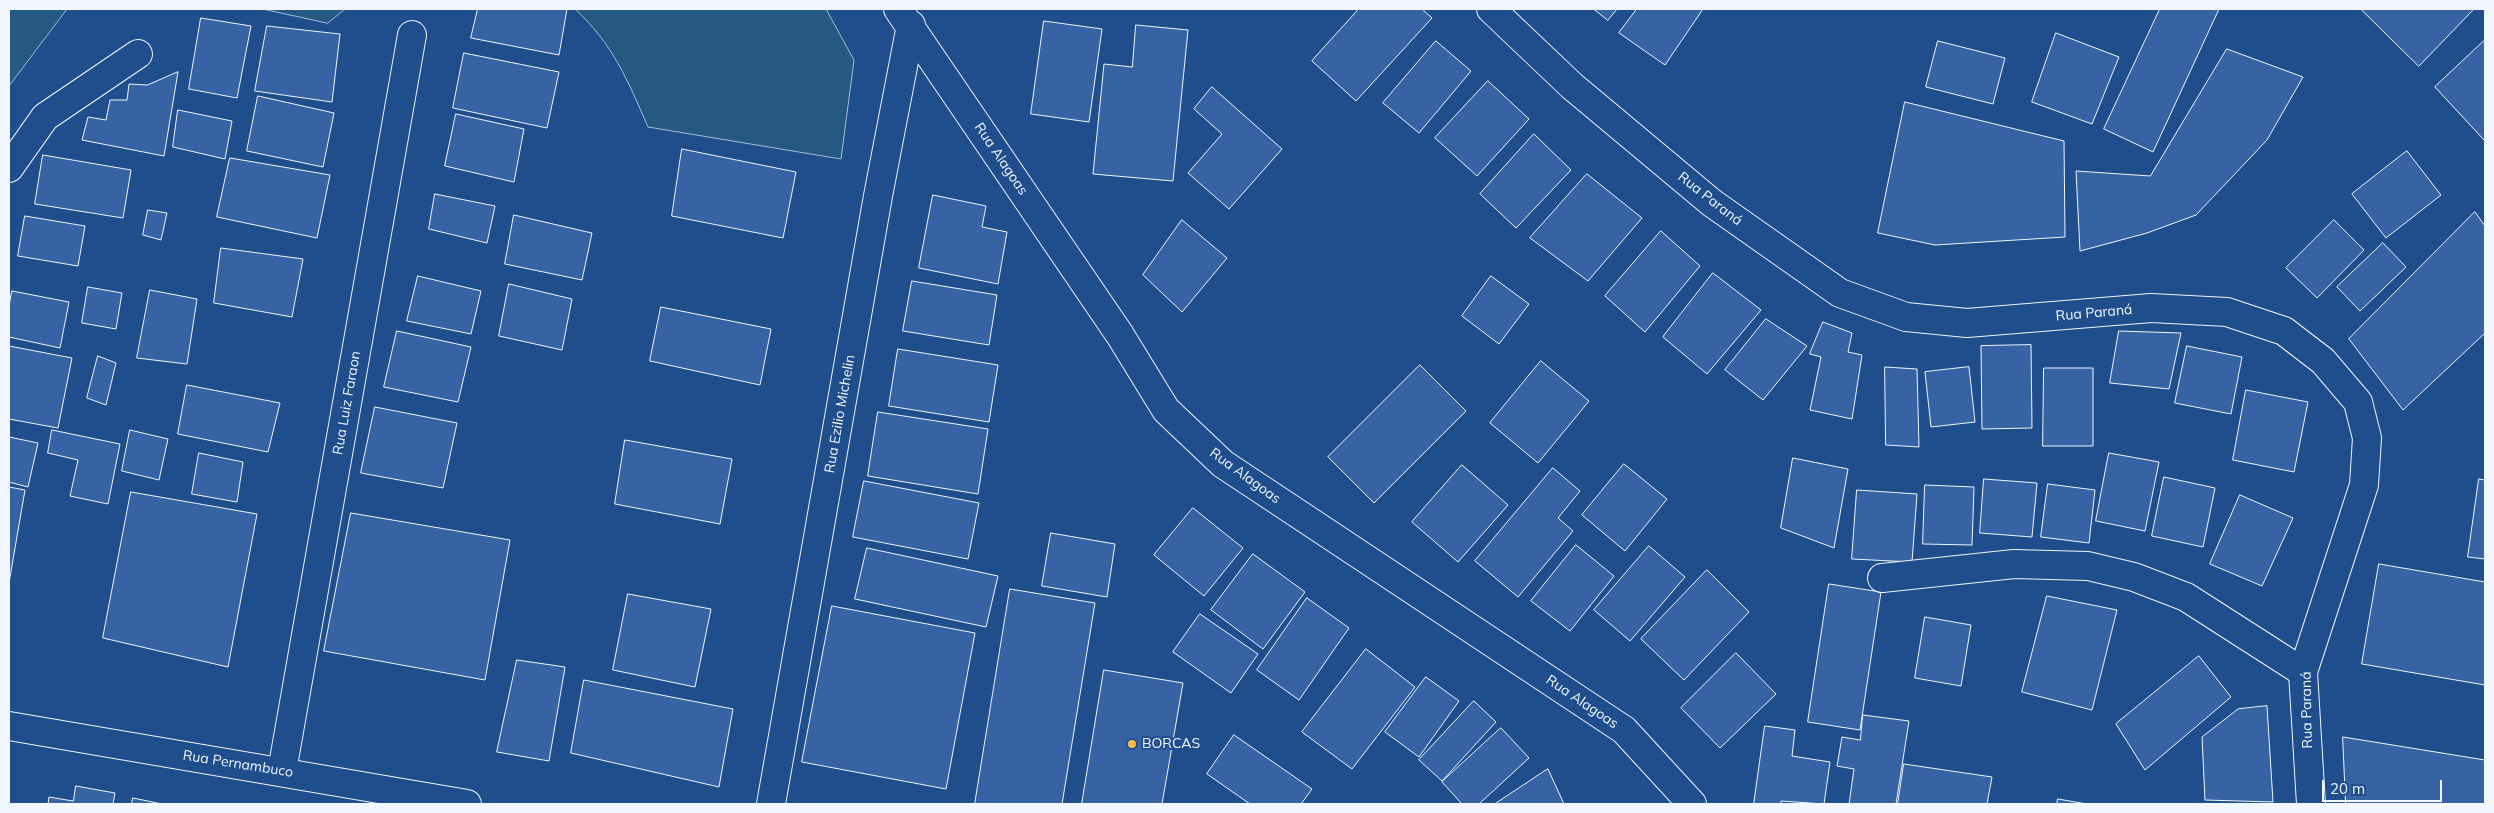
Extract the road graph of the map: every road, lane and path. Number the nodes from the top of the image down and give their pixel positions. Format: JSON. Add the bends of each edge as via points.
{"nodes":[{"id":1,"x":1491,"y":9,"type":"edge"},
{"id":2,"x":904,"y":17,"type":"edge"},
{"id":3,"x":412,"y":35,"type":"dead end"},
{"id":4,"x":138,"y":54,"type":"dead end"},
{"id":5,"x":9,"y":168,"type":"edge"},
{"id":6,"x":1882,"y":578,"type":"dead end"},
{"id":7,"x":2303,"y":672,"type":"junction"},
{"id":8,"x":9,"y":726,"type":"edge"},
{"id":9,"x":282,"y":771,"type":"junction"},
{"id":10,"x":467,"y":804,"type":"edge"},
{"id":11,"x":771,"y":804,"type":"edge"},
{"id":12,"x":1692,"y":804,"type":"edge"},
{"id":13,"x":2311,"y":804,"type":"edge"}],
"edges":[{"from":1,"to":7,"type":"street","name":"Rua Paraná","via":[[1572,86],[1712,203],[1840,293],[1906,317],[1968,323],[2150,308],[2227,312],[2284,331],[2323,361],[2358,402],[2367,438],[2364,485]]},
{"from":2,"to":11,"type":"street","name":"Rua Ezilio Michelin","via":[[878,196]]},
{"from":2,"to":12,"type":"street","name":"Rua Alagoas","via":[[1120,336],[1166,410],[1223,464],[1624,730]]},
{"from":3,"to":9,"type":"street","name":"Rua Luiz Faraon"},
{"from":4,"to":5,"type":"street","via":[[45,117]]},
{"from":6,"to":7,"type":"street","via":[[2014,564],[2097,568],[2134,577],[2186,597]]},
{"from":7,"to":13,"type":"street","name":"Rua Paraná"},
{"from":8,"to":9,"type":"street","name":"Rua Pernambuco"},
{"from":9,"to":10,"type":"street","name":"Rua Pernambuco"}]}
